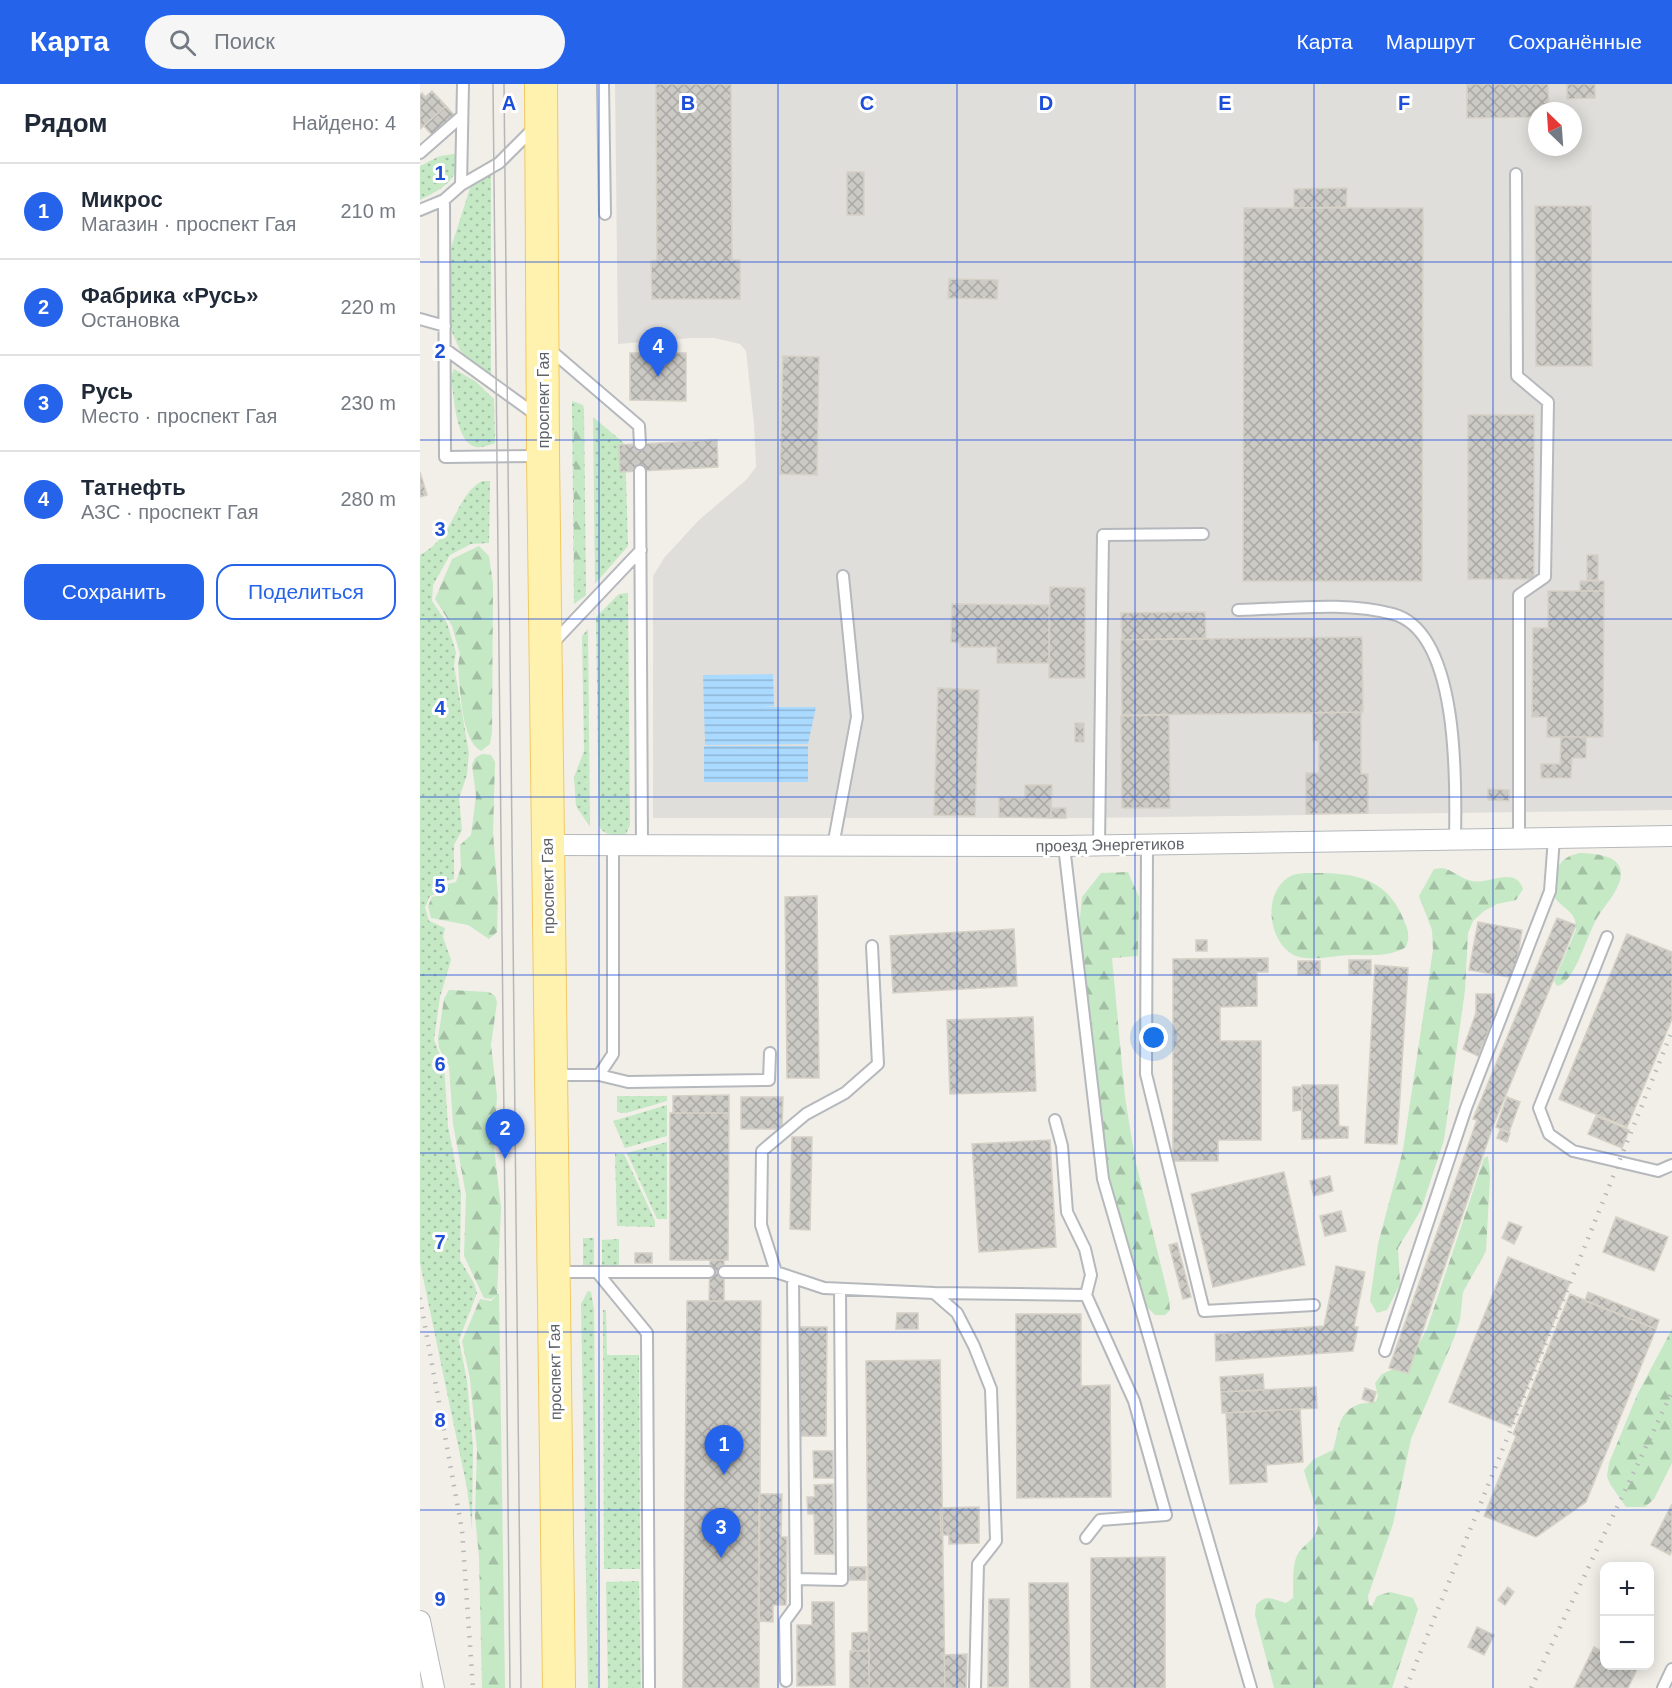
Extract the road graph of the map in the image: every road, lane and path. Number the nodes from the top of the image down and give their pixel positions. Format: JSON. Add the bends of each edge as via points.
{"nodes":[{"id":1,"x":463,"y":84,"type":"edge"},
{"id":2,"x":541,"y":84,"type":"edge"},
{"id":3,"x":603,"y":84,"type":"edge"},
{"id":4,"x":462,"y":116,"type":"junction"},
{"id":5,"x":541,"y":120,"type":"junction"},
{"id":6,"x":420,"y":153,"type":"edge"},
{"id":7,"x":1516,"y":174,"type":"dead end"},
{"id":8,"x":461,"y":185,"type":"junction"},
{"id":9,"x":444,"y":200,"type":"junction"},
{"id":10,"x":420,"y":210,"type":"edge"},
{"id":11,"x":604,"y":214,"type":"dead end"},
{"id":12,"x":420,"y":319,"type":"edge"},
{"id":13,"x":444,"y":326,"type":"junction"},
{"id":14,"x":543,"y":343,"type":"junction"},
{"id":15,"x":445,"y":349,"type":"junction"},
{"id":16,"x":543,"y":420,"type":"junction"},
{"id":17,"x":639,"y":444,"type":"dead end"},
{"id":18,"x":543,"y":456,"type":"junction"},
{"id":19,"x":640,"y":471,"type":"dead end"},
{"id":20,"x":1203,"y":534,"type":"dead end"},
{"id":21,"x":641,"y":550,"type":"junction"},
{"id":22,"x":843,"y":576,"type":"dead end"},
{"id":23,"x":1238,"y":610,"type":"dead end"},
{"id":24,"x":546,"y":651,"type":"junction"},
{"id":25,"x":1672,"y":836,"type":"edge"},
{"id":26,"x":1519,"y":838,"type":"junction"},
{"id":27,"x":1554,"y":838,"type":"junction"},
{"id":28,"x":1455,"y":839,"type":"junction"},
{"id":29,"x":548,"y":845,"type":"junction"},
{"id":30,"x":1147,"y":845,"type":"junction"},
{"id":31,"x":613,"y":846,"type":"junction"},
{"id":32,"x":642,"y":846,"type":"junction"},
{"id":33,"x":832,"y":846,"type":"junction"},
{"id":34,"x":1064,"y":846,"type":"junction"},
{"id":35,"x":1099,"y":846,"type":"junction"},
{"id":36,"x":1607,"y":937,"type":"dead end"},
{"id":37,"x":872,"y":946,"type":"dead end"},
{"id":38,"x":770,"y":1053,"type":"dead end"},
{"id":39,"x":551,"y":1075,"type":"junction"},
{"id":40,"x":599,"y":1075,"type":"junction"},
{"id":41,"x":1055,"y":1120,"type":"dead end"},
{"id":42,"x":1672,"y":1165,"type":"edge"},
{"id":43,"x":553,"y":1272,"type":"junction"},
{"id":44,"x":597,"y":1272,"type":"junction"},
{"id":45,"x":710,"y":1272,"type":"dead end"},
{"id":46,"x":724,"y":1272,"type":"dead end"},
{"id":47,"x":776,"y":1272,"type":"junction"},
{"id":48,"x":793,"y":1278,"type":"junction"},
{"id":49,"x":840,"y":1289,"type":"junction"},
{"id":50,"x":934,"y":1293,"type":"junction"},
{"id":51,"x":1086,"y":1294,"type":"junction"},
{"id":52,"x":1314,"y":1305,"type":"dead end"},
{"id":53,"x":1385,"y":1351,"type":"dead end"},
{"id":54,"x":1086,"y":1538,"type":"dead end"},
{"id":55,"x":796,"y":1580,"type":"junction"},
{"id":56,"x":420,"y":1621,"type":"edge"},
{"id":57,"x":1672,"y":1669,"type":"edge"},
{"id":58,"x":786,"y":1681,"type":"dead end"},
{"id":59,"x":434,"y":1688,"type":"edge"},
{"id":60,"x":559,"y":1688,"type":"edge"},
{"id":61,"x":650,"y":1688,"type":"edge"},
{"id":62,"x":975,"y":1688,"type":"edge"},
{"id":63,"x":1251,"y":1688,"type":"edge"},
{"id":64,"x":1664,"y":1688,"type":"edge"}],
"edges":[{"from":1,"to":4,"type":"lane"},
{"from":2,"to":5,"type":"main road","name":"проспект Гая"},
{"from":3,"to":11,"type":"lane"},
{"from":4,"to":6,"type":"lane"},
{"from":4,"to":8,"type":"lane"},
{"from":5,"to":8,"type":"lane","via":[[500,163]]},
{"from":5,"to":14,"type":"main road","name":"проспект Гая"},
{"from":7,"to":26,"type":"lane","via":[[1517,376],[1548,402],[1545,577],[1519,595]]},
{"from":8,"to":9,"type":"lane"},
{"from":9,"to":10,"type":"lane"},
{"from":9,"to":13,"type":"lane"},
{"from":12,"to":13,"type":"lane"},
{"from":13,"to":15,"type":"lane"},
{"from":14,"to":16,"type":"main road","name":"проспект Гая"},
{"from":14,"to":17,"type":"lane","via":[[639,426]]},
{"from":15,"to":16,"type":"lane"},
{"from":15,"to":18,"type":"lane","via":[[445,457]]},
{"from":16,"to":18,"type":"main road","name":"проспект Гая"},
{"from":18,"to":24,"type":"main road","name":"проспект Гая"},
{"from":19,"to":21,"type":"lane"},
{"from":20,"to":35,"type":"lane","via":[[1103,535]]},
{"from":21,"to":24,"type":"lane"},
{"from":21,"to":32,"type":"lane"},
{"from":22,"to":33,"type":"lane","via":[[857,717]]},
{"from":23,"to":28,"type":"lane","via":[[1355,609],[1395,614],[1423,632],[1439,668],[1447,704],[1455,759]]},
{"from":24,"to":29,"type":"main road","name":"проспект Гая"},
{"from":25,"to":27,"type":"street","name":"проезд Энергетиков"},
{"from":26,"to":27,"type":"street","name":"проезд Энергетиков"},
{"from":26,"to":28,"type":"street","name":"проезд Энергетиков"},
{"from":27,"to":53,"type":"lane","via":[[1550,891],[1466,1108]]},
{"from":28,"to":30,"type":"street","name":"проезд Энергетиков"},
{"from":29,"to":31,"type":"street","name":"проезд Энергетиков"},
{"from":29,"to":39,"type":"main road","name":"проспект Гая"},
{"from":30,"to":35,"type":"street","name":"проезд Энергетиков"},
{"from":30,"to":52,"type":"lane","via":[[1146,1074],[1204,1311]]},
{"from":31,"to":32,"type":"street","name":"проезд Энергетиков"},
{"from":31,"to":40,"type":"lane","via":[[613,1054]]},
{"from":32,"to":33,"type":"street","name":"проезд Энергетиков"},
{"from":33,"to":34,"type":"street","name":"проезд Энергетиков"},
{"from":34,"to":35,"type":"street","name":"проезд Энергетиков"},
{"from":34,"to":63,"type":"lane","via":[[1103,1179]]},
{"from":36,"to":42,"type":"lane","via":[[1539,1108],[1549,1134],[1573,1151],[1658,1171]]},
{"from":37,"to":47,"type":"lane","via":[[878,1064],[845,1094],[806,1114],[762,1151],[761,1225]]},
{"from":38,"to":40,"type":"lane","via":[[769,1080],[628,1082]]},
{"from":39,"to":40,"type":"lane"},
{"from":39,"to":43,"type":"main road","name":"проспект Гая"},
{"from":41,"to":51,"type":"lane","via":[[1062,1146],[1067,1212],[1085,1249],[1090,1275]]},
{"from":43,"to":44,"type":"lane"},
{"from":43,"to":60,"type":"main road","name":"проспект Гая"},
{"from":44,"to":45,"type":"lane"},
{"from":44,"to":61,"type":"lane","via":[[646,1333]]},
{"from":46,"to":47,"type":"lane"},
{"from":47,"to":48,"type":"lane"},
{"from":48,"to":49,"type":"lane"},
{"from":48,"to":55,"type":"lane"},
{"from":49,"to":50,"type":"lane"},
{"from":49,"to":55,"type":"lane","via":[[842,1580]]},
{"from":50,"to":51,"type":"lane"},
{"from":50,"to":62,"type":"lane","via":[[957,1313],[991,1389],[996,1541],[978,1564]]},
{"from":51,"to":54,"type":"lane","via":[[1134,1401],[1166,1515],[1100,1520]]},
{"from":55,"to":58,"type":"lane","via":[[796,1606],[785,1621]]},
{"from":56,"to":59,"type":"street"},
{"from":57,"to":64,"type":"lane"}]}
